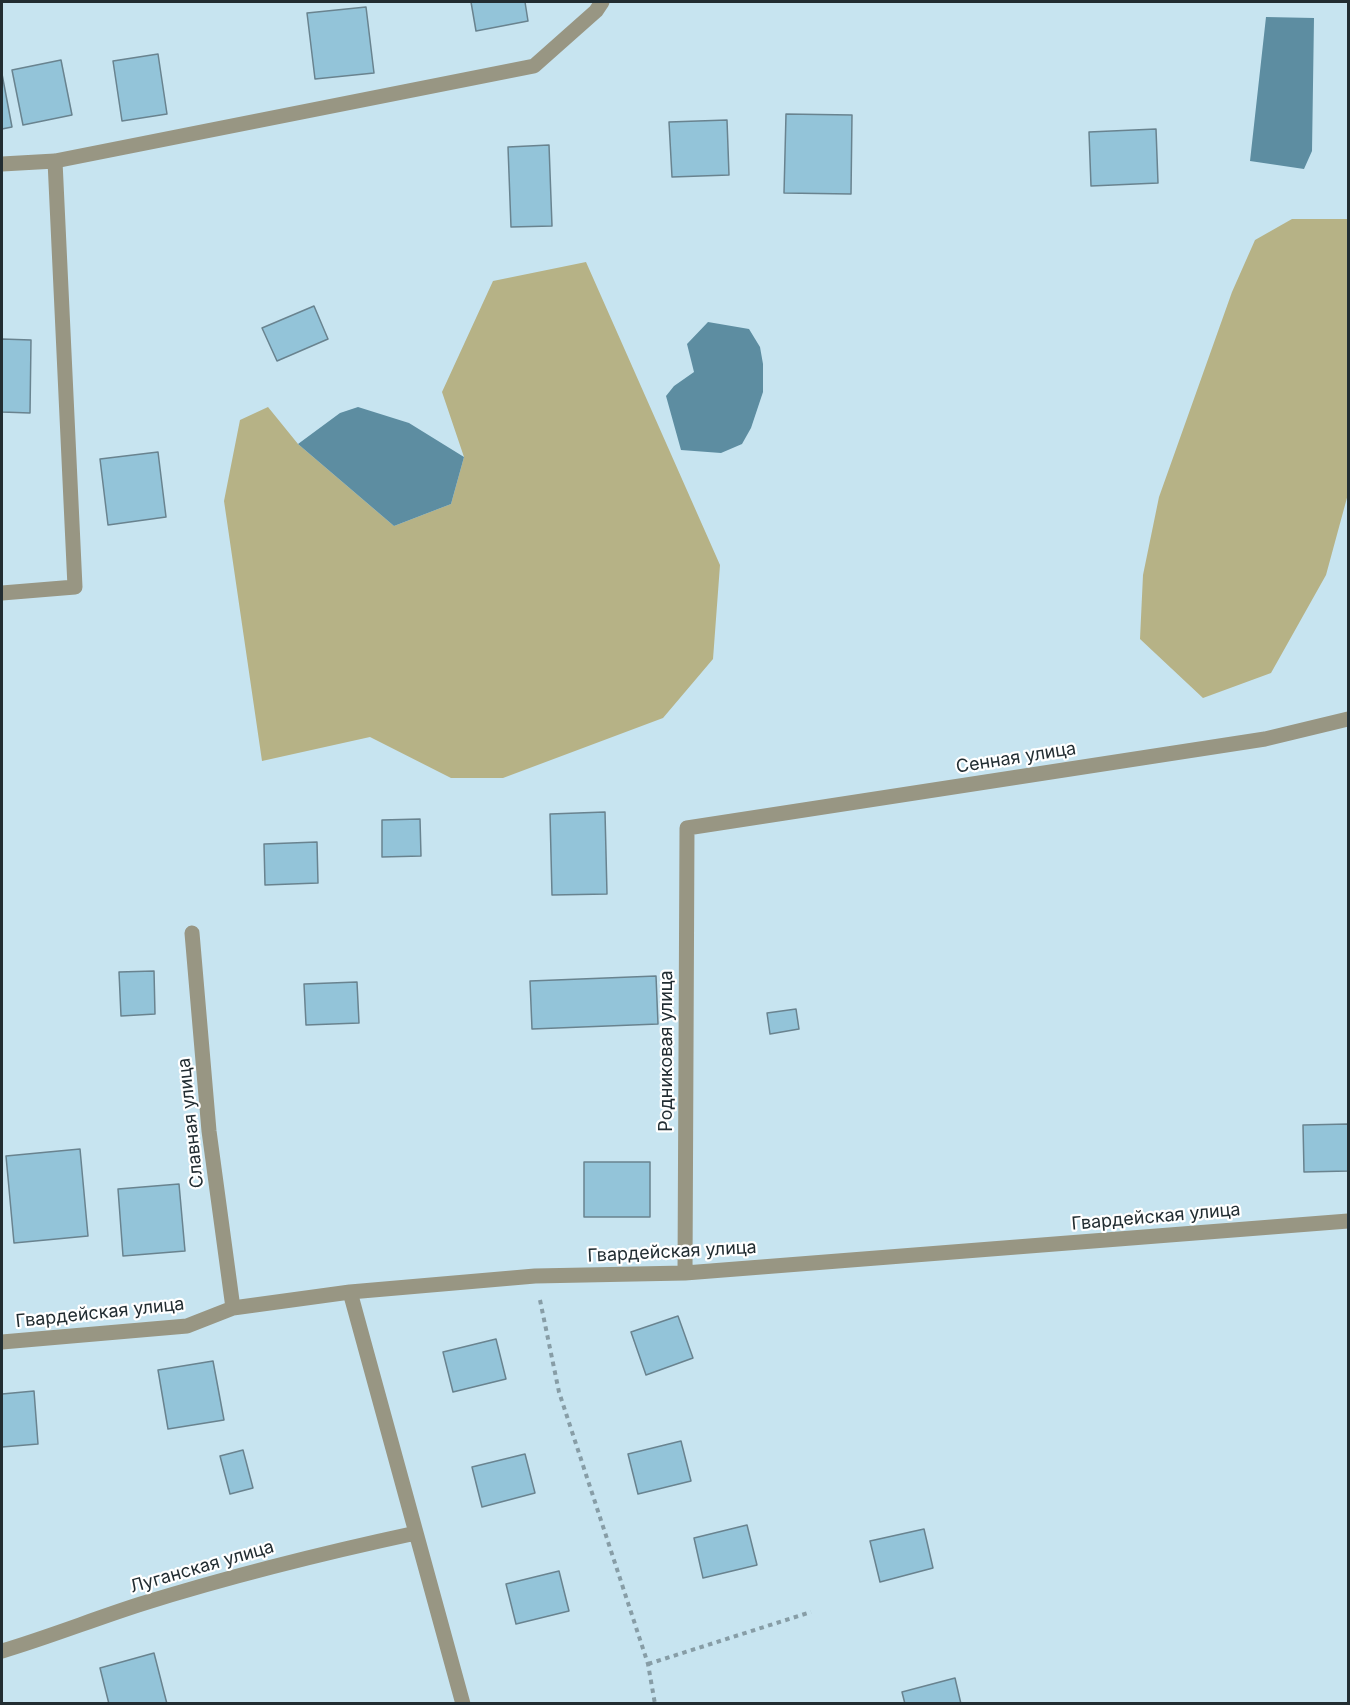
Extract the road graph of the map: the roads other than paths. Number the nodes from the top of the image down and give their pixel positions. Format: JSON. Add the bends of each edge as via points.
{"nodes":[{"id":1,"x":602,"y":2,"type":"edge"},
{"id":2,"x":55,"y":161,"type":"junction"},
{"id":3,"x":2,"y":165,"type":"edge"},
{"id":4,"x":2,"y":593,"type":"edge"},
{"id":5,"x":1348,"y":719,"type":"edge"},
{"id":6,"x":687,"y":828,"type":"joint"},
{"id":7,"x":192,"y":933,"type":"dead end"},
{"id":8,"x":1348,"y":1221,"type":"edge"},
{"id":9,"x":685,"y":1273,"type":"junction"},
{"id":10,"x":350,"y":1293,"type":"junction"},
{"id":11,"x":233,"y":1308,"type":"junction"},
{"id":12,"x":2,"y":1342,"type":"edge"},
{"id":13,"x":416,"y":1533,"type":"junction"},
{"id":14,"x":2,"y":1650,"type":"edge"},
{"id":15,"x":463,"y":1704,"type":"edge"}],
"edges":[{"from":1,"to":2,"type":"street","via":[[534,66]]},
{"from":2,"to":3,"type":"street"},
{"from":2,"to":4,"type":"street","via":[[75,586]]},
{"from":5,"to":6,"type":"street","name":"Сенная улица","via":[[1265,739]]},
{"from":6,"to":9,"type":"street","name":"Родниковая улица"},
{"from":7,"to":11,"type":"street","name":"Славная улица","via":[[209,1131]]},
{"from":8,"to":9,"type":"street","name":"Гвардейская улица"},
{"from":9,"to":10,"type":"street","name":"Гвардейская улица","via":[[534,1276]]},
{"from":10,"to":11,"type":"street","name":"Гвардейская улица"},
{"from":10,"to":13,"type":"street"},
{"from":11,"to":12,"type":"street","name":"Гвардейская улица","via":[[187,1326]]},
{"from":13,"to":14,"type":"street","name":"Луганская улица","via":[[306,1557]]},
{"from":13,"to":15,"type":"street"}]}
